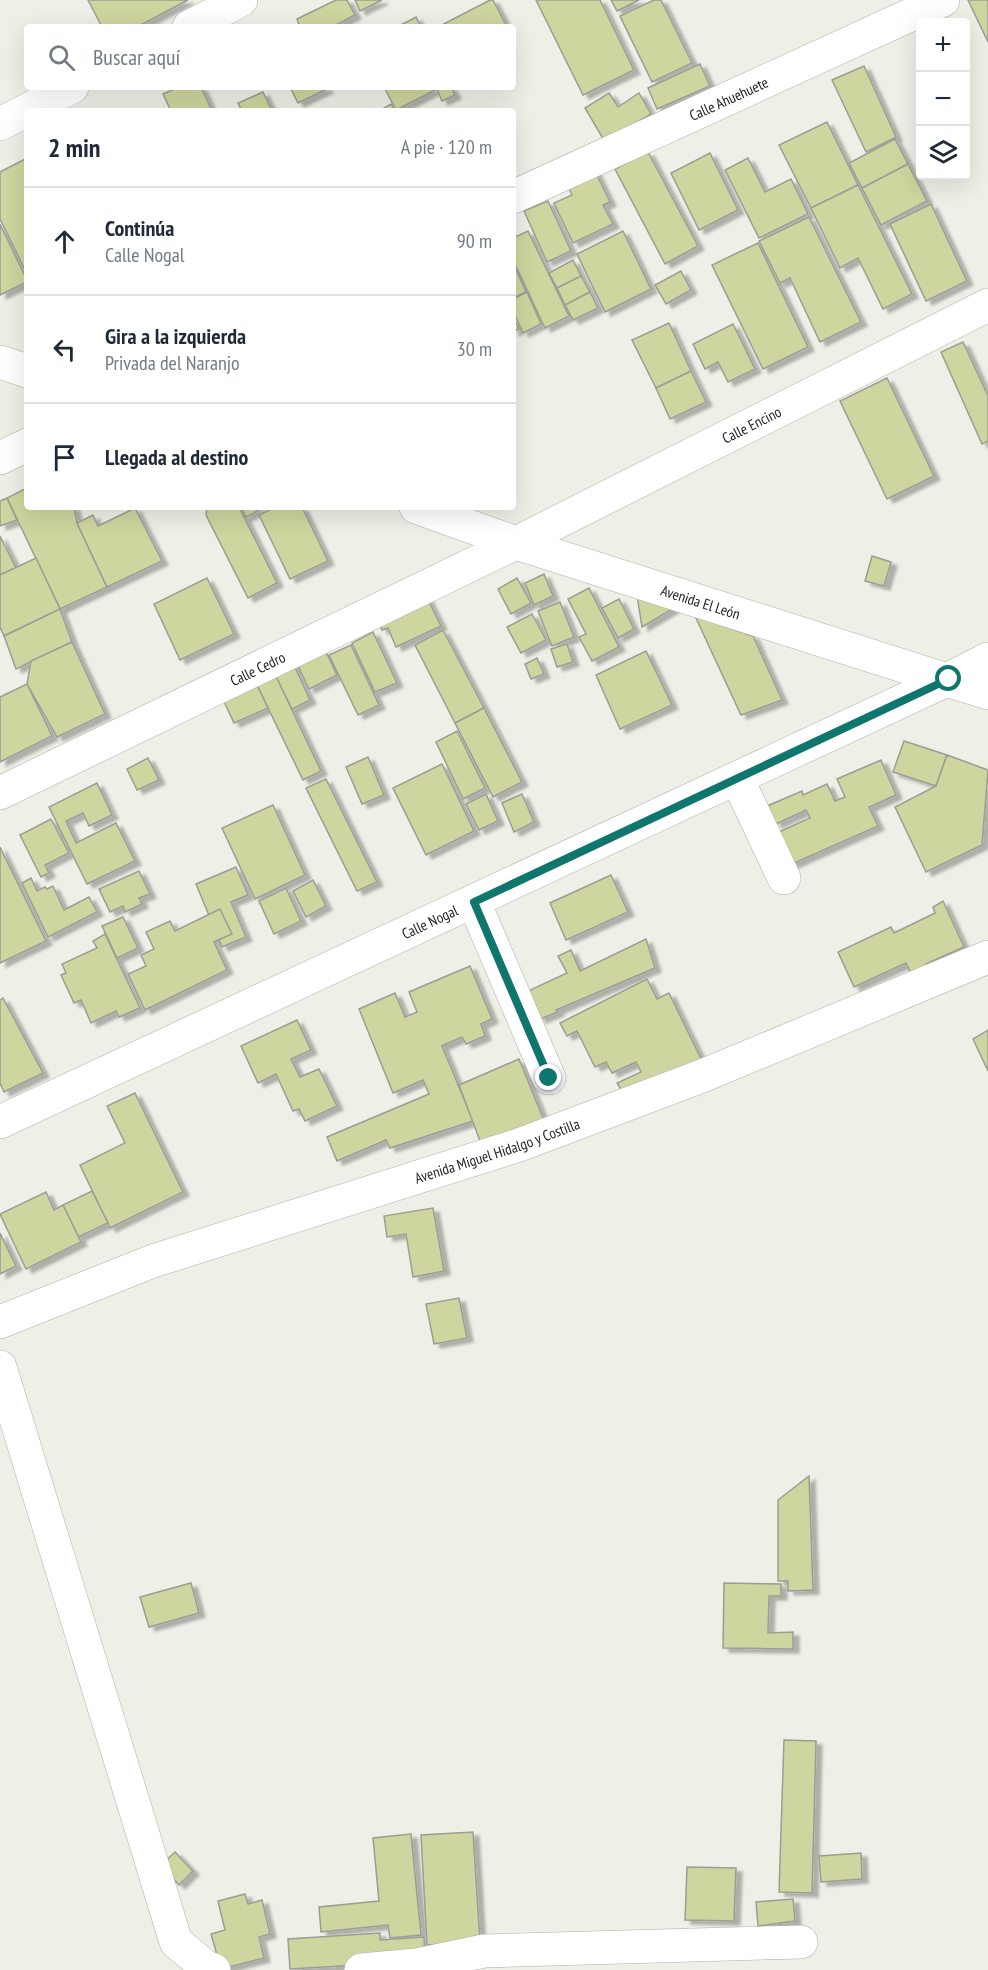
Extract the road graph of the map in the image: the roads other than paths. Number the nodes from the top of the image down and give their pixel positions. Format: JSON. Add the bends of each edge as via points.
{"nodes":[{"id":1,"x":242,"y":0,"type":"edge"},
{"id":2,"x":943,"y":0,"type":"edge"},
{"id":3,"x":195,"y":24,"type":"edge"},
{"id":4,"x":66,"y":90,"type":"edge"},
{"id":5,"x":31,"y":108,"type":"edge"},
{"id":6,"x":24,"y":112,"type":"edge"},
{"id":7,"x":0,"y":124,"type":"edge"},
{"id":8,"x":516,"y":197,"type":"edge"},
{"id":9,"x":988,"y":306,"type":"edge"},
{"id":10,"x":0,"y":362,"type":"edge"},
{"id":11,"x":24,"y":370,"type":"edge"},
{"id":12,"x":24,"y":446,"type":"edge"},
{"id":13,"x":0,"y":458,"type":"edge"},
{"id":14,"x":424,"y":510,"type":"edge"},
{"id":15,"x":516,"y":543,"type":"junction"},
{"id":16,"x":988,"y":659,"type":"edge"},
{"id":17,"x":949,"y":679,"type":"junction"},
{"id":18,"x":988,"y":693,"type":"edge"},
{"id":19,"x":737,"y":778,"type":"junction"},
{"id":20,"x":0,"y":793,"type":"edge"},
{"id":21,"x":784,"y":878,"type":"dead end"},
{"id":22,"x":474,"y":902,"type":"junction"},
{"id":23,"x":988,"y":957,"type":"edge"},
{"id":24,"x":549,"y":1078,"type":"dead end"},
{"id":25,"x":0,"y":1122,"type":"edge"},
{"id":26,"x":0,"y":1322,"type":"edge"},
{"id":27,"x":0,"y":1367,"type":"edge"},
{"id":28,"x":801,"y":1942,"type":"dead end"},
{"id":29,"x":214,"y":1970,"type":"edge"},
{"id":30,"x":361,"y":1970,"type":"edge"}],
"edges":[{"from":1,"to":3,"type":"street"},
{"from":2,"to":8,"type":"street","name":"Calle Ahuehuete"},
{"from":4,"to":5,"type":"street"},
{"from":6,"to":7,"type":"street"},
{"from":9,"to":15,"type":"street","name":"Calle Encino"},
{"from":10,"to":11,"type":"street"},
{"from":12,"to":13,"type":"street"},
{"from":14,"to":15,"type":"street","name":"Avenida El León"},
{"from":15,"to":17,"type":"street","name":"Avenida El León"},
{"from":15,"to":20,"type":"street","name":"Calle Cedro"},
{"from":16,"to":17,"type":"street","name":"Calle Nogal"},
{"from":17,"to":18,"type":"street","name":"Avenida El León"},
{"from":17,"to":19,"type":"street","name":"Calle Nogal"},
{"from":19,"to":21,"type":"street"},
{"from":19,"to":22,"type":"street","name":"Calle Nogal"},
{"from":22,"to":24,"type":"street"},
{"from":22,"to":25,"type":"street","name":"Calle Nogal"},
{"from":23,"to":26,"type":"street","name":"Avenida Miguel Hidalgo y Costilla","via":[[702,1076],[519,1145],[153,1261]]},
{"from":27,"to":29,"type":"street","via":[[176,1942]]},
{"from":28,"to":30,"type":"street","via":[[484,1951],[417,1965]]}]}
